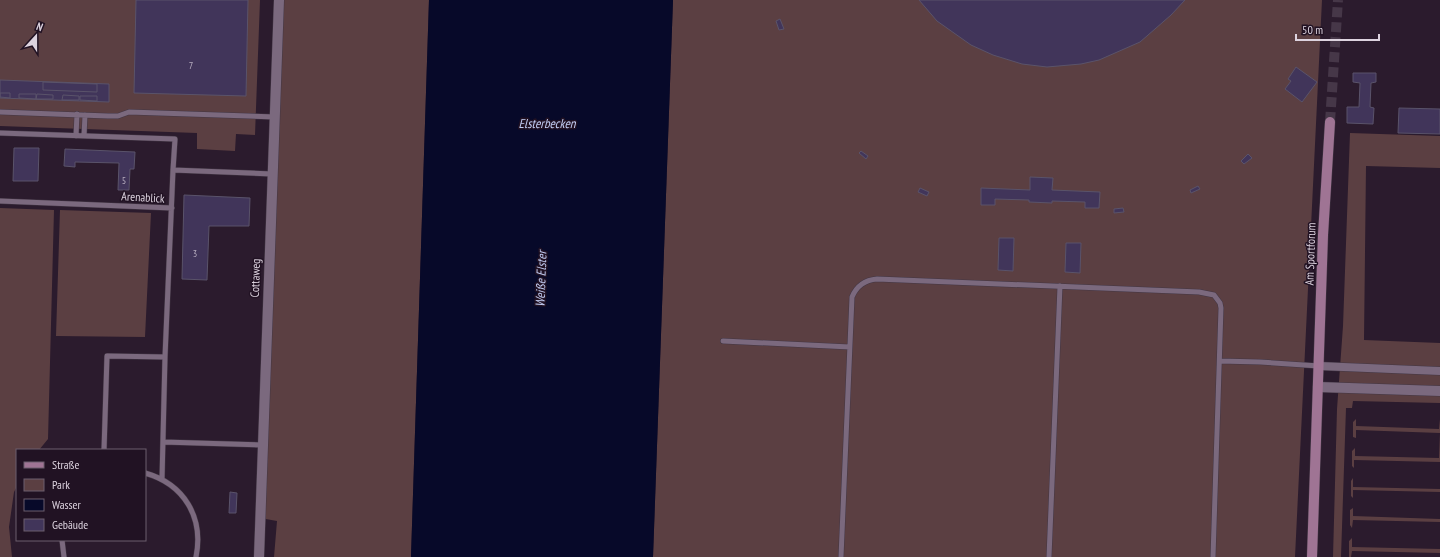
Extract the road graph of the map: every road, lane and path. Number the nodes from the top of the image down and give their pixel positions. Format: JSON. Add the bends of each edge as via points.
{"nodes":[{"id":1,"x":279,"y":0,"type":"edge"},
{"id":2,"x":0,"y":112,"type":"edge"},
{"id":3,"x":77,"y":114,"type":"junction"},
{"id":4,"x":85,"y":115,"type":"junction"},
{"id":5,"x":275,"y":117,"type":"junction"},
{"id":6,"x":1330,"y":122,"type":"tunnel mouth"},
{"id":7,"x":0,"y":133,"type":"edge"},
{"id":8,"x":76,"y":136,"type":"junction"},
{"id":9,"x":84,"y":136,"type":"junction"},
{"id":10,"x":173,"y":170,"type":"junction"},
{"id":11,"x":272,"y":174,"type":"junction"},
{"id":12,"x":0,"y":201,"type":"edge"},
{"id":13,"x":172,"y":208,"type":"junction"},
{"id":14,"x":1060,"y":286,"type":"junction"},
{"id":15,"x":723,"y":341,"type":"dead end"},
{"id":16,"x":850,"y":347,"type":"junction"},
{"id":17,"x":165,"y":357,"type":"junction"},
{"id":18,"x":1220,"y":361,"type":"junction"},
{"id":19,"x":1319,"y":366,"type":"junction"},
{"id":20,"x":1440,"y":371,"type":"edge"},
{"id":21,"x":1318,"y":387,"type":"junction"},
{"id":22,"x":1440,"y":391,"type":"edge"},
{"id":23,"x":163,"y":442,"type":"junction"},
{"id":24,"x":262,"y":445,"type":"junction"},
{"id":25,"x":104,"y":449,"type":"edge"},
{"id":26,"x":146,"y":473,"type":"edge"},
{"id":27,"x":162,"y":479,"type":"junction"},
{"id":28,"x":62,"y":541,"type":"edge"},
{"id":29,"x":64,"y":557,"type":"edge"},
{"id":30,"x":196,"y":557,"type":"edge"},
{"id":31,"x":259,"y":557,"type":"edge"},
{"id":32,"x":841,"y":557,"type":"edge"},
{"id":33,"x":1049,"y":557,"type":"edge"},
{"id":34,"x":1213,"y":557,"type":"edge"},
{"id":35,"x":1312,"y":557,"type":"edge"}],
"edges":[{"from":1,"to":5,"type":"street","name":"Cottaweg"},
{"from":2,"to":3,"type":"lane"},
{"from":3,"to":4,"type":"lane"},
{"from":3,"to":8,"type":"lane"},
{"from":4,"to":5,"type":"lane","via":[[118,116],[129,112]]},
{"from":4,"to":9,"type":"lane"},
{"from":5,"to":11,"type":"street","name":"Cottaweg"},
{"from":6,"to":19,"type":"main road","name":"Am Sportforum"},
{"from":7,"to":8,"type":"lane"},
{"from":8,"to":9,"type":"lane"},
{"from":9,"to":10,"type":"lane","name":"Arenablick","via":[[175,139]]},
{"from":10,"to":11,"type":"lane"},
{"from":10,"to":13,"type":"lane","name":"Arenablick"},
{"from":11,"to":24,"type":"street","name":"Cottaweg"},
{"from":12,"to":13,"type":"lane","name":"Arenablick"},
{"from":13,"to":17,"type":"lane"},
{"from":14,"to":16,"type":"lane","via":[[871,280],[860,285],[852,297]]},
{"from":14,"to":18,"type":"lane","via":[[1198,292],[1214,295],[1221,308]]},
{"from":14,"to":33,"type":"lane"},
{"from":15,"to":16,"type":"lane"},
{"from":16,"to":32,"type":"lane"},
{"from":17,"to":23,"type":"lane"},
{"from":17,"to":25,"type":"lane","via":[[107,356]]},
{"from":18,"to":19,"type":"lane"},
{"from":18,"to":34,"type":"lane"},
{"from":19,"to":20,"type":"street"},
{"from":19,"to":21,"type":"main road","name":"Am Sportforum"},
{"from":21,"to":22,"type":"street"},
{"from":21,"to":35,"type":"main road","name":"Am Sportforum"},
{"from":23,"to":24,"type":"lane"},
{"from":23,"to":27,"type":"lane"},
{"from":24,"to":31,"type":"street","name":"Cottaweg"},
{"from":26,"to":27,"type":"lane"},
{"from":27,"to":30,"type":"lane","via":[[179,492],[194,515],[198,541]]},
{"from":28,"to":29,"type":"lane"}]}
